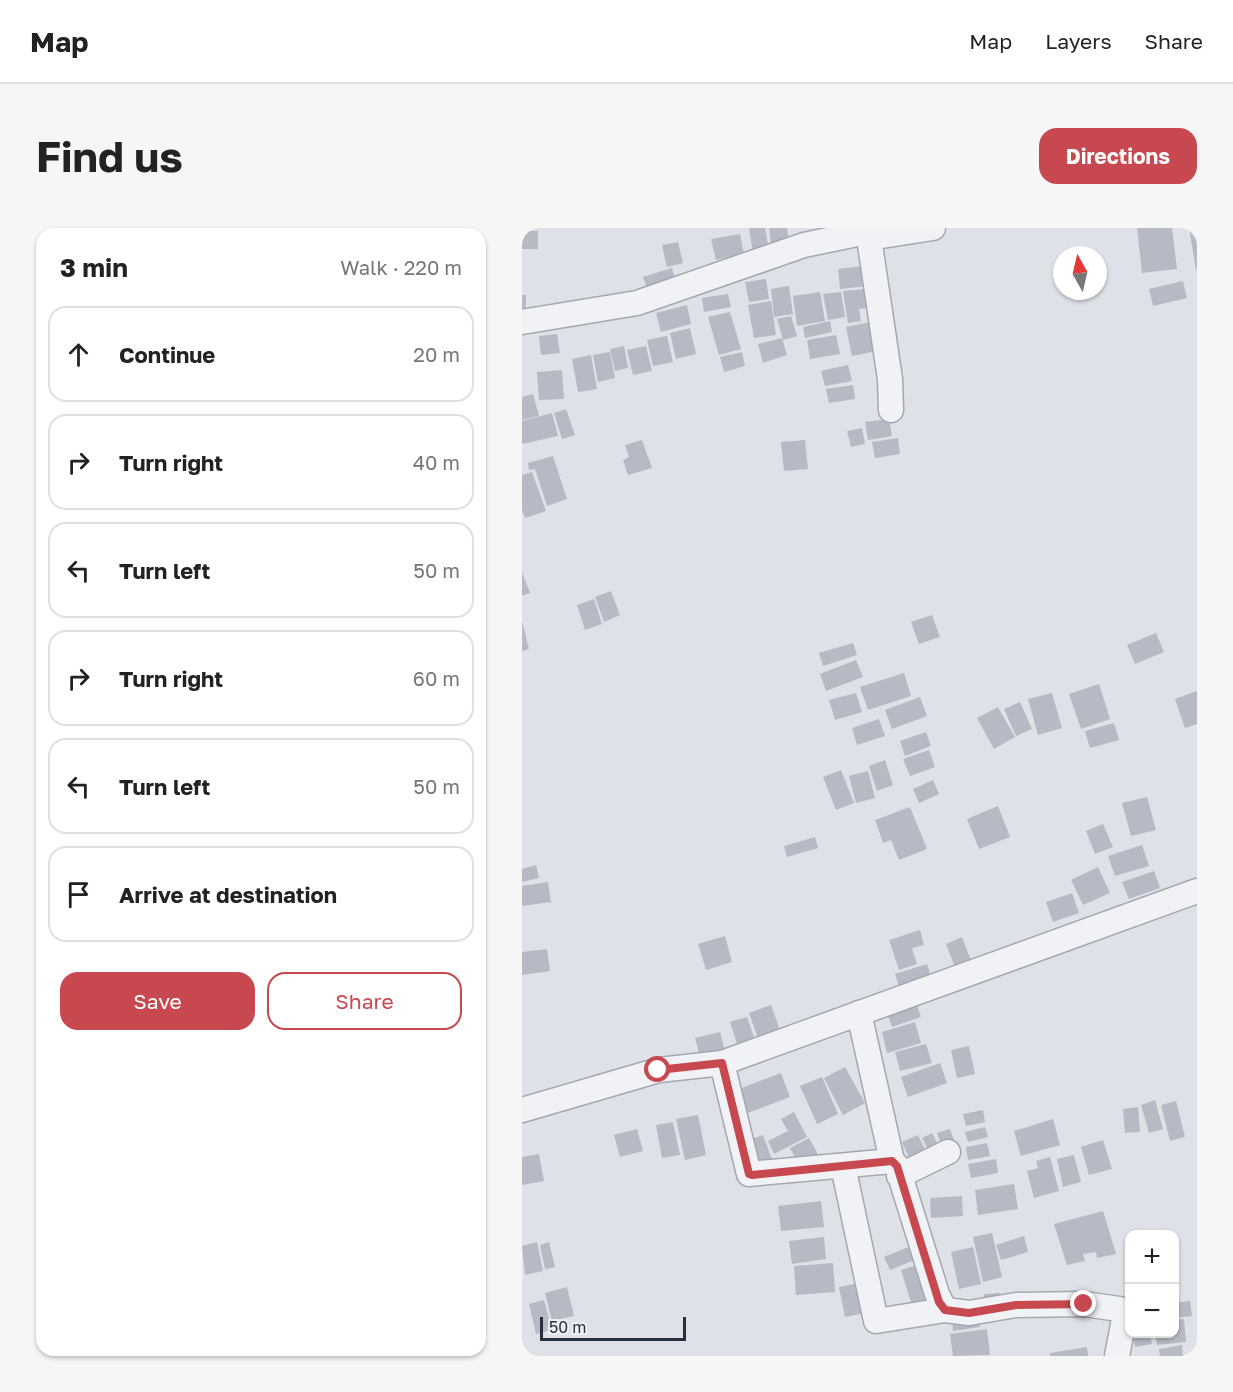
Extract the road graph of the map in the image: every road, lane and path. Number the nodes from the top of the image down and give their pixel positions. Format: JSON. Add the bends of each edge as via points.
{"nodes":[{"id":1,"x":933,"y":228,"type":"edge"},
{"id":2,"x":864,"y":233,"type":"edge"},
{"id":3,"x":522,"y":322,"type":"edge"},
{"id":4,"x":891,"y":410,"type":"dead end"},
{"id":5,"x":1197,"y":891,"type":"edge"},
{"id":6,"x":860,"y":1013,"type":"junction"},
{"id":7,"x":722,"y":1063,"type":"junction"},
{"id":8,"x":522,"y":1110,"type":"edge"},
{"id":9,"x":948,"y":1152,"type":"dead end"},
{"id":10,"x":843,"y":1166,"type":"junction"},
{"id":11,"x":896,"y":1168,"type":"junction"},
{"id":12,"x":945,"y":1310,"type":"junction"},
{"id":13,"x":1117,"y":1356,"type":"edge"}],
"edges":[{"from":1,"to":2,"type":"street"},
{"from":2,"to":3,"type":"street","via":[[804,245],[637,303]]},
{"from":2,"to":4,"type":"street","via":[[890,379]]},
{"from":5,"to":6,"type":"street"},
{"from":6,"to":7,"type":"street"},
{"from":6,"to":11,"type":"street"},
{"from":7,"to":8,"type":"street","via":[[658,1070]]},
{"from":7,"to":10,"type":"street","via":[[749,1174]]},
{"from":9,"to":11,"type":"street"},
{"from":10,"to":11,"type":"street"},
{"from":10,"to":12,"type":"street","via":[[876,1321]]},
{"from":11,"to":12,"type":"street","via":[[939,1302]]},
{"from":12,"to":13,"type":"street","via":[[969,1313],[1027,1305],[1084,1304],[1119,1309],[1124,1319]]}]}
